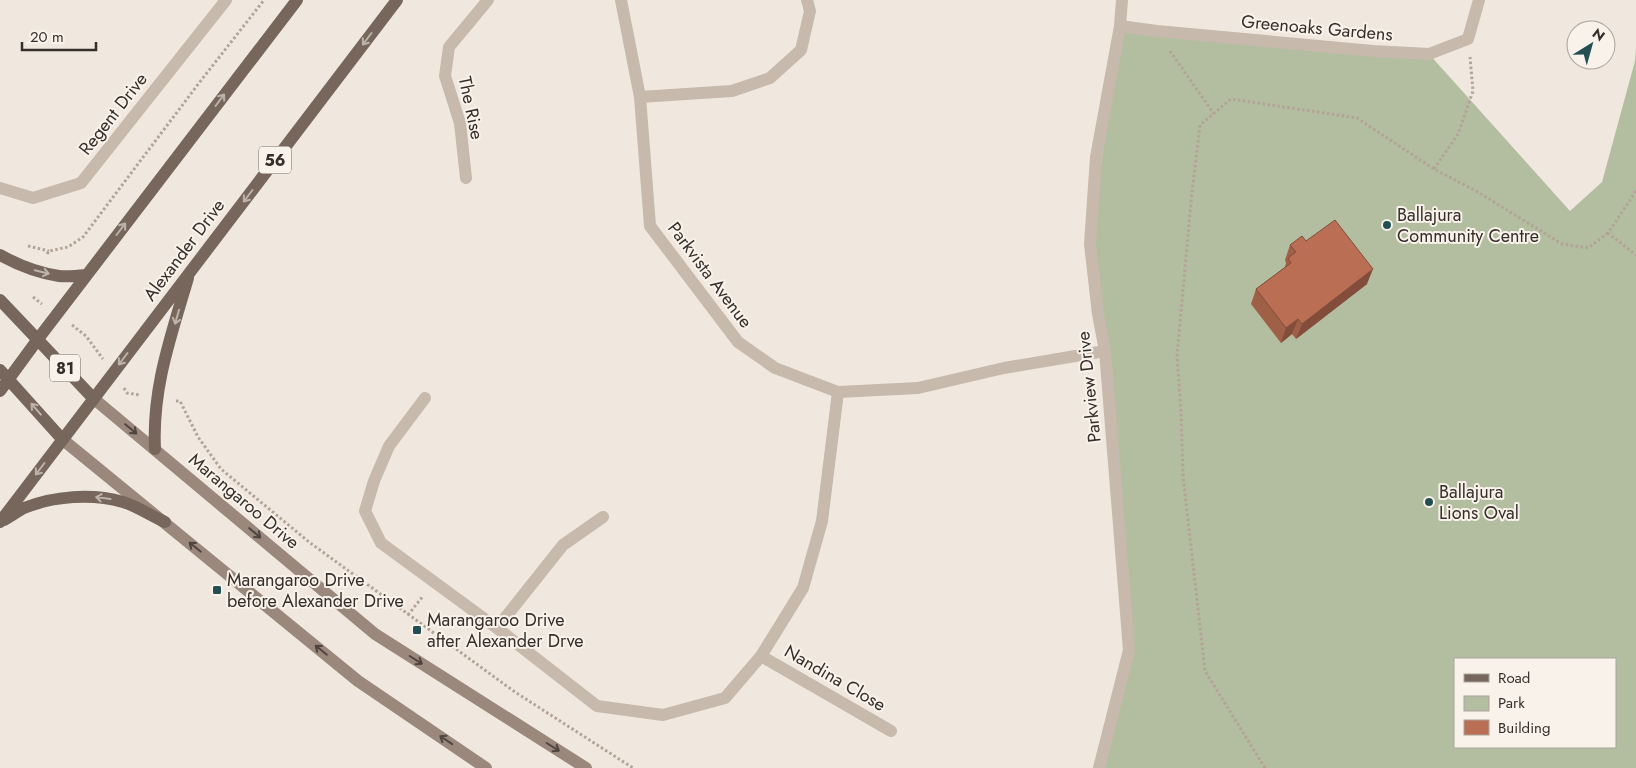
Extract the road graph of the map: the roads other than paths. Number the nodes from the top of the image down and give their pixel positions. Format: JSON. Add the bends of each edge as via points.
{"nodes":[{"id":1,"x":226,"y":0,"type":"edge"},
{"id":2,"x":296,"y":0,"type":"edge"},
{"id":3,"x":397,"y":0,"type":"edge"},
{"id":4,"x":488,"y":0,"type":"edge"},
{"id":5,"x":621,"y":0,"type":"edge"},
{"id":6,"x":807,"y":0,"type":"edge"},
{"id":7,"x":1122,"y":0,"type":"edge"},
{"id":8,"x":1479,"y":0,"type":"edge"},
{"id":9,"x":1120,"y":26,"type":"junction"},
{"id":10,"x":640,"y":97,"type":"junction"},
{"id":11,"x":466,"y":178,"type":"dead end"},
{"id":12,"x":0,"y":188,"type":"edge"},
{"id":13,"x":0,"y":255,"type":"edge"},
{"id":14,"x":190,"y":270,"type":"junction"},
{"id":15,"x":86,"y":275,"type":"junction"},
{"id":16,"x":0,"y":300,"type":"edge"},
{"id":17,"x":38,"y":339,"type":"junction"},
{"id":18,"x":1105,"y":351,"type":"junction"},
{"id":19,"x":0,"y":370,"type":"edge"},
{"id":20,"x":9,"y":379,"type":"junction"},
{"id":21,"x":0,"y":392,"type":"edge"},
{"id":22,"x":838,"y":392,"type":"junction"},
{"id":23,"x":93,"y":398,"type":"junction"},
{"id":24,"x":425,"y":398,"type":"dead end"},
{"id":25,"x":62,"y":439,"type":"junction"},
{"id":26,"x":155,"y":449,"type":"junction"},
{"id":27,"x":603,"y":517,"type":"dead end"},
{"id":28,"x":0,"y":522,"type":"edge"},
{"id":29,"x":164,"y":522,"type":"junction"},
{"id":30,"x":497,"y":628,"type":"junction"},
{"id":31,"x":761,"y":656,"type":"junction"},
{"id":32,"x":890,"y":731,"type":"dead end"},
{"id":33,"x":486,"y":768,"type":"edge"},
{"id":34,"x":586,"y":768,"type":"edge"},
{"id":35,"x":1099,"y":768,"type":"edge"}],
"edges":[{"from":1,"to":12,"type":"street","name":"Regent Drive","via":[[81,183],[33,198]]},
{"from":15,"to":2,"type":"main road","one_way":true},
{"from":3,"to":14,"type":"main road","name":"Alexander Drive","number":"56","one_way":true},
{"from":4,"to":11,"type":"street","name":"The Rise","via":[[449,47],[445,76],[460,123]]},
{"from":5,"to":10,"type":"street","name":"Parkvista Avenue"},
{"from":6,"to":10,"type":"street","via":[[810,12],[801,50],[770,78],[732,91]]},
{"from":7,"to":9,"type":"street","name":"Parkview Drive"},
{"from":8,"to":9,"type":"street","name":"Greenoaks Gardens","via":[[1468,39],[1429,54]]},
{"from":9,"to":18,"type":"street","name":"Parkview Drive","via":[[1096,157],[1090,244]]},
{"from":10,"to":22,"type":"street","name":"Parkvista Avenue","via":[[650,226],[738,342],[775,368]]},
{"from":13,"to":15,"type":"main road","one_way":true,"via":[[37,271],[60,276]]},
{"from":14,"to":23,"type":"main road","name":"Alexander Drive","number":"56","one_way":true},
{"from":14,"to":26,"type":"main road","one_way":true,"via":[[159,382]]},
{"from":15,"to":17,"type":"main road"},
{"from":16,"to":17,"type":"main road","name":"Marangaroo Drive","number":"81"},
{"from":17,"to":20,"type":"main road"},
{"from":17,"to":23,"type":"main road","name":"Marangaroo Drive","number":"81"},
{"from":18,"to":22,"type":"street","name":"Parkvista Avenue","via":[[1004,368],[918,388]]},
{"from":18,"to":35,"type":"street","name":"Parkview Drive","via":[[1129,650]]},
{"from":19,"to":20,"type":"main road"},
{"from":20,"to":21,"type":"main road"},
{"from":25,"to":20,"type":"main road","one_way":true},
{"from":22,"to":31,"type":"street","via":[[822,521],[803,588]]},
{"from":23,"to":25,"type":"main road","name":"Alexander Drive","number":"56"},
{"from":23,"to":26,"type":"main road","name":"Marangaroo Drive","one_way":true},
{"from":24,"to":30,"type":"street","via":[[390,446],[365,511],[381,543]]},
{"from":25,"to":28,"type":"main road","name":"Alexander Drive","number":"56","one_way":true},
{"from":25,"to":29,"type":"main road"},
{"from":26,"to":34,"type":"main road","name":"Marangaroo Drive","one_way":true,"via":[[375,634]]},
{"from":27,"to":30,"type":"street","via":[[563,545]]},
{"from":29,"to":28,"type":"main road","one_way":true,"via":[[124,502],[86,497],[58,499],[25,508]]},
{"from":33,"to":29,"type":"main road","one_way":true,"via":[[358,681]]},
{"from":30,"to":31,"type":"street","via":[[597,706],[663,714],[725,698]]},
{"from":31,"to":32,"type":"street","name":"Nandina Close"}]}
